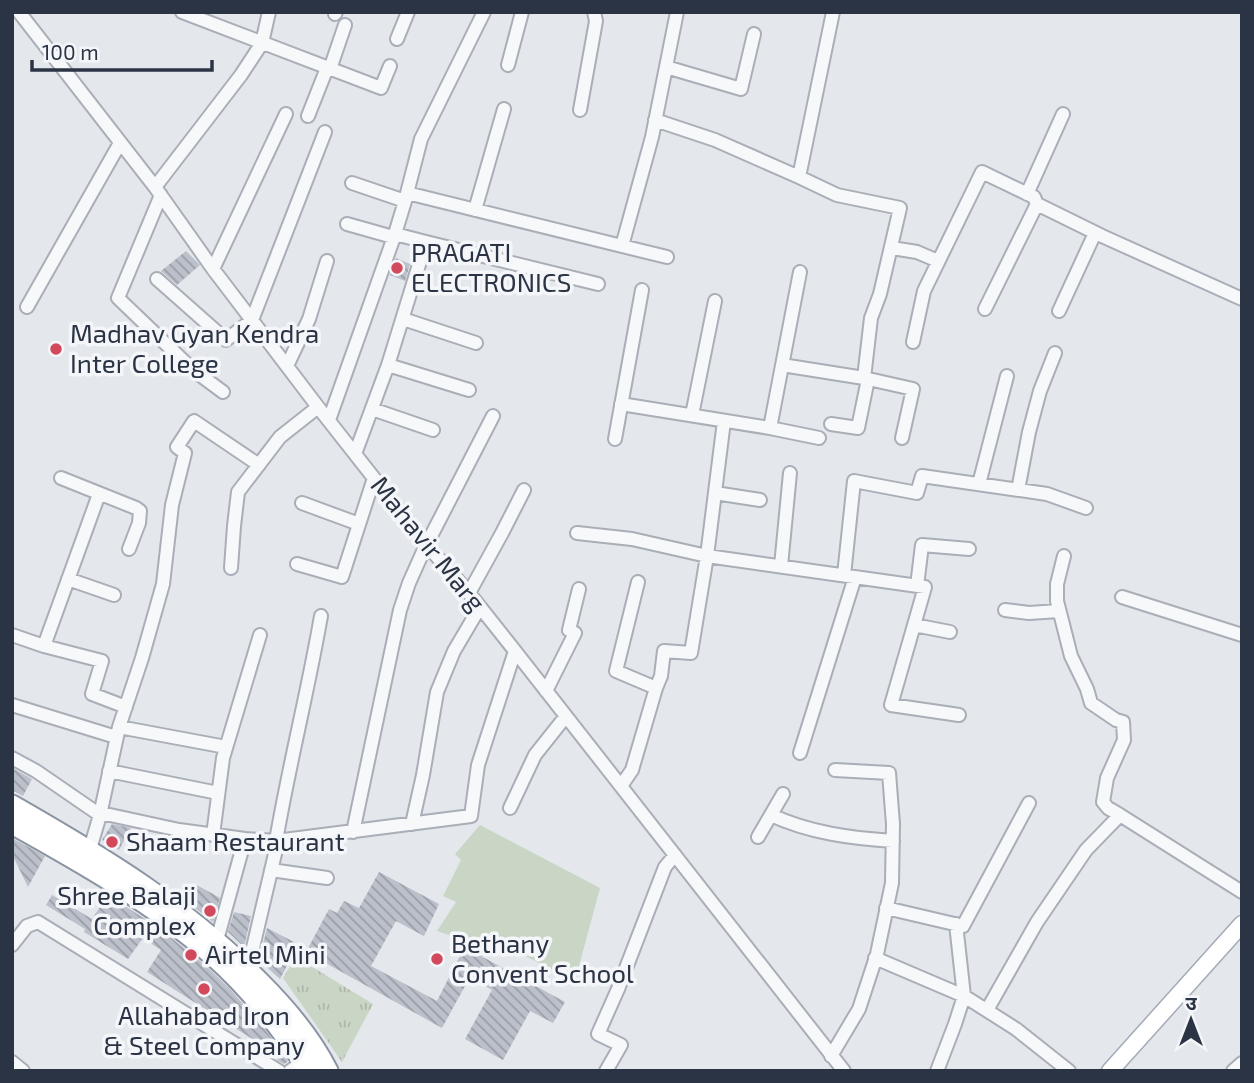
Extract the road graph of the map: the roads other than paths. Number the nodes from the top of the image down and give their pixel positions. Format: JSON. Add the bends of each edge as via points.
{"nodes":[{"id":1,"x":19,"y":12,"type":"edge"},
{"id":2,"x":182,"y":12,"type":"edge"},
{"id":3,"x":269,"y":12,"type":"edge"},
{"id":4,"x":408,"y":12,"type":"edge"},
{"id":5,"x":484,"y":12,"type":"edge"},
{"id":6,"x":522,"y":12,"type":"edge"},
{"id":7,"x":594,"y":12,"type":"edge"},
{"id":8,"x":677,"y":12,"type":"edge"},
{"id":9,"x":833,"y":12,"type":"edge"},
{"id":10,"x":345,"y":25,"type":"dead end"},
{"id":11,"x":754,"y":34,"type":"dead end"},
{"id":12,"x":397,"y":39,"type":"dead end"},
{"id":13,"x":262,"y":44,"type":"junction"},
{"id":14,"x":508,"y":65,"type":"dead end"},
{"id":15,"x":390,"y":66,"type":"dead end"},
{"id":16,"x":666,"y":67,"type":"junction"},
{"id":17,"x":329,"y":68,"type":"junction"},
{"id":18,"x":504,"y":109,"type":"dead end"},
{"id":19,"x":580,"y":110,"type":"dead end"},
{"id":20,"x":286,"y":114,"type":"dead end"},
{"id":21,"x":1063,"y":114,"type":"dead end"},
{"id":22,"x":308,"y":116,"type":"dead end"},
{"id":23,"x":655,"y":120,"type":"junction"},
{"id":24,"x":325,"y":132,"type":"dead end"},
{"id":25,"x":120,"y":143,"type":"junction"},
{"id":26,"x":799,"y":177,"type":"junction"},
{"id":27,"x":352,"y":183,"type":"dead end"},
{"id":28,"x":158,"y":191,"type":"junction"},
{"id":29,"x":1027,"y":194,"type":"junction"},
{"id":30,"x":406,"y":197,"type":"junction"},
{"id":31,"x":1037,"y":204,"type":"junction"},
{"id":32,"x":475,"y":210,"type":"junction"},
{"id":33,"x":346,"y":224,"type":"dead end"},
{"id":34,"x":1095,"y":233,"type":"junction"},
{"id":35,"x":394,"y":236,"type":"junction"},
{"id":36,"x":426,"y":243,"type":"junction"},
{"id":37,"x":622,"y":246,"type":"junction"},
{"id":38,"x":892,"y":248,"type":"junction"},
{"id":39,"x":667,"y":257,"type":"dead end"},
{"id":40,"x":327,"y":261,"type":"dead end"},
{"id":41,"x":938,"y":261,"type":"junction"},
{"id":42,"x":213,"y":269,"type":"junction"},
{"id":43,"x":800,"y":272,"type":"dead end"},
{"id":44,"x":156,"y":279,"type":"dead end"},
{"id":45,"x":598,"y":284,"type":"dead end"},
{"id":46,"x":642,"y":290,"type":"dead end"},
{"id":47,"x":1242,"y":299,"type":"edge"},
{"id":48,"x":715,"y":301,"type":"dead end"},
{"id":49,"x":27,"y":307,"type":"dead end"},
{"id":50,"x":985,"y":309,"type":"dead end"},
{"id":51,"x":1059,"y":311,"type":"dead end"},
{"id":52,"x":403,"y":319,"type":"junction"},
{"id":53,"x":252,"y":320,"type":"junction"},
{"id":54,"x":914,"y":342,"type":"dead end"},
{"id":55,"x":476,"y":343,"type":"dead end"},
{"id":56,"x":1055,"y":353,"type":"dead end"},
{"id":57,"x":388,"y":365,"type":"junction"},
{"id":58,"x":782,"y":365,"type":"junction"},
{"id":59,"x":287,"y":366,"type":"junction"},
{"id":60,"x":1007,"y":376,"type":"dead end"},
{"id":61,"x":866,"y":379,"type":"junction"},
{"id":62,"x":469,"y":390,"type":"dead end"},
{"id":63,"x":223,"y":392,"type":"dead end"},
{"id":64,"x":621,"y":404,"type":"junction"},
{"id":65,"x":318,"y":407,"type":"junction"},
{"id":66,"x":372,"y":409,"type":"junction"},
{"id":67,"x":692,"y":415,"type":"junction"},
{"id":68,"x":494,"y":416,"type":"dead end"},
{"id":69,"x":329,"y":421,"type":"junction"},
{"id":70,"x":724,"y":421,"type":"junction"},
{"id":71,"x":831,"y":424,"type":"dead end"},
{"id":72,"x":770,"y":428,"type":"junction"},
{"id":73,"x":433,"y":430,"type":"dead end"},
{"id":74,"x":819,"y":438,"type":"dead end"},
{"id":75,"x":902,"y":438,"type":"dead end"},
{"id":76,"x":615,"y":439,"type":"dead end"},
{"id":77,"x":355,"y":454,"type":"junction"},
{"id":78,"x":259,"y":464,"type":"junction"},
{"id":79,"x":790,"y":473,"type":"dead end"},
{"id":80,"x":61,"y":478,"type":"dead end"},
{"id":81,"x":374,"y":478,"type":"junction"},
{"id":82,"x":979,"y":484,"type":"junction"},
{"id":83,"x":524,"y":490,"type":"dead end"},
{"id":84,"x":1018,"y":490,"type":"junction"},
{"id":85,"x":715,"y":493,"type":"junction"},
{"id":86,"x":99,"y":494,"type":"junction"},
{"id":87,"x":760,"y":500,"type":"dead end"},
{"id":88,"x":302,"y":503,"type":"dead end"},
{"id":89,"x":1086,"y":508,"type":"dead end"},
{"id":90,"x":359,"y":524,"type":"junction"},
{"id":91,"x":577,"y":533,"type":"dead end"},
{"id":92,"x":425,"y":544,"type":"junction"},
{"id":93,"x":129,"y":549,"type":"dead end"},
{"id":94,"x":969,"y":550,"type":"dead end"},
{"id":95,"x":708,"y":556,"type":"junction"},
{"id":96,"x":1064,"y":556,"type":"dead end"},
{"id":97,"x":297,"y":564,"type":"dead end"},
{"id":98,"x":781,"y":566,"type":"junction"},
{"id":99,"x":231,"y":568,"type":"dead end"},
{"id":100,"x":849,"y":576,"type":"junction"},
{"id":101,"x":68,"y":579,"type":"junction"},
{"id":102,"x":638,"y":582,"type":"dead end"},
{"id":103,"x":917,"y":586,"type":"junction"},
{"id":104,"x":579,"y":589,"type":"dead end"},
{"id":105,"x":469,"y":593,"type":"junction"},
{"id":106,"x":114,"y":595,"type":"dead end"},
{"id":107,"x":1122,"y":597,"type":"dead end"},
{"id":108,"x":480,"y":607,"type":"junction"},
{"id":109,"x":1005,"y":610,"type":"dead end"},
{"id":110,"x":1059,"y":611,"type":"junction"},
{"id":111,"x":321,"y":616,"type":"dead end"},
{"id":112,"x":914,"y":625,"type":"junction"},
{"id":113,"x":950,"y":632,"type":"dead end"},
{"id":114,"x":12,"y":635,"type":"edge"},
{"id":115,"x":260,"y":635,"type":"dead end"},
{"id":116,"x":1242,"y":635,"type":"edge"},
{"id":117,"x":44,"y":646,"type":"junction"},
{"id":118,"x":515,"y":651,"type":"junction"},
{"id":119,"x":656,"y":688,"type":"junction"},
{"id":120,"x":546,"y":691,"type":"junction"},
{"id":121,"x":12,"y":705,"type":"edge"},
{"id":122,"x":126,"y":707,"type":"junction"},
{"id":123,"x":959,"y":715,"type":"dead end"},
{"id":124,"x":566,"y":716,"type":"junction"},
{"id":125,"x":118,"y":732,"type":"junction"},
{"id":126,"x":226,"y":747,"type":"junction"},
{"id":127,"x":800,"y":753,"type":"dead end"},
{"id":128,"x":12,"y":758,"type":"edge"},
{"id":129,"x":835,"y":770,"type":"dead end"},
{"id":130,"x":109,"y":771,"type":"junction"},
{"id":131,"x":621,"y":786,"type":"junction"},
{"id":132,"x":218,"y":793,"type":"junction"},
{"id":133,"x":783,"y":794,"type":"dead end"},
{"id":134,"x":1029,"y":803,"type":"dead end"},
{"id":135,"x":12,"y":805,"type":"edge"},
{"id":136,"x":510,"y":808,"type":"dead end"},
{"id":137,"x":100,"y":815,"type":"junction"},
{"id":138,"x":1120,"y":815,"type":"junction"},
{"id":139,"x":771,"y":816,"type":"junction"},
{"id":140,"x":12,"y":824,"type":"edge"},
{"id":141,"x":412,"y":824,"type":"junction"},
{"id":142,"x":353,"y":832,"type":"junction"},
{"id":143,"x":213,"y":835,"type":"junction"},
{"id":144,"x":758,"y":837,"type":"dead end"},
{"id":145,"x":245,"y":839,"type":"junction"},
{"id":146,"x":277,"y":841,"type":"junction"},
{"id":147,"x":892,"y":841,"type":"junction"},
{"id":148,"x":90,"y":849,"type":"junction"},
{"id":149,"x":676,"y":855,"type":"junction"},
{"id":150,"x":271,"y":870,"type":"junction"},
{"id":151,"x":327,"y":878,"type":"dead end"},
{"id":152,"x":1242,"y":892,"type":"edge"},
{"id":153,"x":886,"y":908,"type":"junction"},
{"id":154,"x":956,"y":924,"type":"junction"},
{"id":155,"x":1242,"y":924,"type":"edge"},
{"id":156,"x":217,"y":940,"type":"junction"},
{"id":157,"x":12,"y":944,"type":"edge"},
{"id":158,"x":875,"y":958,"type":"junction"},
{"id":159,"x":246,"y":979,"type":"junction"},
{"id":160,"x":964,"y":996,"type":"junction"},
{"id":161,"x":987,"y":1010,"type":"junction"},
{"id":162,"x":831,"y":1056,"type":"junction"},
{"id":163,"x":12,"y":1062,"type":"edge"},
{"id":164,"x":1242,"y":1063,"type":"edge"},
{"id":165,"x":301,"y":1068,"type":"edge"},
{"id":166,"x":1116,"y":1069,"type":"edge"},
{"id":167,"x":23,"y":1071,"type":"edge"},
{"id":168,"x":279,"y":1071,"type":"edge"},
{"id":169,"x":328,"y":1071,"type":"edge"},
{"id":170,"x":606,"y":1071,"type":"edge"},
{"id":171,"x":844,"y":1071,"type":"edge"},
{"id":172,"x":937,"y":1071,"type":"edge"},
{"id":173,"x":1069,"y":1071,"type":"edge"},
{"id":174,"x":1233,"y":1071,"type":"edge"}],
"edges":[{"from":1,"to":25,"type":"street","name":"Mahavir Marg"},
{"from":2,"to":13,"type":"street"},
{"from":3,"to":13,"type":"street"},
{"from":4,"to":12,"type":"street"},
{"from":5,"to":30,"type":"street","via":[[421,139]]},
{"from":6,"to":14,"type":"street"},
{"from":7,"to":19,"type":"street"},
{"from":8,"to":16,"type":"street"},
{"from":9,"to":26,"type":"street"},
{"from":10,"to":17,"type":"street"},
{"from":11,"to":16,"type":"street","via":[[741,89]]},
{"from":13,"to":17,"type":"street"},
{"from":13,"to":28,"type":"street"},
{"from":15,"to":17,"type":"street","via":[[382,88]]},
{"from":16,"to":23,"type":"street"},
{"from":17,"to":22,"type":"street"},
{"from":18,"to":32,"type":"street"},
{"from":20,"to":42,"type":"street"},
{"from":21,"to":29,"type":"street"},
{"from":23,"to":26,"type":"street"},
{"from":23,"to":37,"type":"street"},
{"from":24,"to":53,"type":"street"},
{"from":25,"to":28,"type":"street","name":"Mahavir Marg"},
{"from":25,"to":49,"type":"street"},
{"from":26,"to":38,"type":"street","via":[[837,195],[900,208]]},
{"from":27,"to":30,"type":"street"},
{"from":28,"to":42,"type":"street","name":"Mahavir Marg"},
{"from":28,"to":63,"type":"street","via":[[118,298],[192,369]]},
{"from":29,"to":31,"type":"street"},
{"from":29,"to":41,"type":"street","via":[[982,172]]},
{"from":30,"to":32,"type":"street"},
{"from":30,"to":35,"type":"street"},
{"from":31,"to":34,"type":"street"},
{"from":31,"to":50,"type":"street"},
{"from":32,"to":37,"type":"street"},
{"from":33,"to":35,"type":"street"},
{"from":34,"to":47,"type":"street"},
{"from":34,"to":51,"type":"street"},
{"from":35,"to":36,"type":"street"},
{"from":35,"to":69,"type":"street"},
{"from":36,"to":45,"type":"street"},
{"from":36,"to":52,"type":"street"},
{"from":37,"to":39,"type":"street"},
{"from":38,"to":41,"type":"street"},
{"from":38,"to":61,"type":"street","via":[[871,318]]},
{"from":40,"to":59,"type":"street","via":[[309,319]]},
{"from":41,"to":54,"type":"street","via":[[924,290]]},
{"from":42,"to":53,"type":"street","name":"Mahavir Marg"},
{"from":43,"to":58,"type":"street"},
{"from":44,"to":53,"type":"street","via":[[226,340]]},
{"from":46,"to":64,"type":"street"},
{"from":48,"to":67,"type":"street"},
{"from":52,"to":55,"type":"street"},
{"from":52,"to":57,"type":"street"},
{"from":53,"to":59,"type":"street","name":"Mahavir Marg"},
{"from":56,"to":84,"type":"street","via":[[1040,391]]},
{"from":57,"to":62,"type":"street"},
{"from":57,"to":66,"type":"street"},
{"from":58,"to":61,"type":"street"},
{"from":58,"to":72,"type":"street"},
{"from":59,"to":65,"type":"street","name":"Mahavir Marg"},
{"from":60,"to":82,"type":"street"},
{"from":61,"to":71,"type":"street","via":[[858,428]]},
{"from":61,"to":75,"type":"street","via":[[913,389]]},
{"from":64,"to":67,"type":"street"},
{"from":64,"to":76,"type":"street"},
{"from":65,"to":69,"type":"street","name":"Mahavir Marg"},
{"from":65,"to":78,"type":"street","via":[[280,438]]},
{"from":66,"to":73,"type":"street"},
{"from":66,"to":77,"type":"street"},
{"from":67,"to":70,"type":"street"},
{"from":68,"to":92,"type":"street"},
{"from":69,"to":77,"type":"street","name":"Mahavir Marg"},
{"from":70,"to":72,"type":"street"},
{"from":70,"to":85,"type":"street"},
{"from":72,"to":74,"type":"street"},
{"from":77,"to":81,"type":"street","name":"Mahavir Marg"},
{"from":78,"to":99,"type":"street","via":[[238,492]]},
{"from":78,"to":122,"type":"street","via":[[194,421],[177,447],[185,453],[172,505],[163,584]]},
{"from":79,"to":98,"type":"street"},
{"from":80,"to":86,"type":"street"},
{"from":81,"to":90,"type":"street"},
{"from":81,"to":92,"type":"street","name":"Mahavir Marg"},
{"from":82,"to":84,"type":"street"},
{"from":82,"to":100,"type":"street","via":[[922,476],[917,493],[854,481]]},
{"from":83,"to":105,"type":"street"},
{"from":84,"to":89,"type":"street","via":[[1047,494]]},
{"from":85,"to":87,"type":"street"},
{"from":85,"to":95,"type":"street"},
{"from":86,"to":93,"type":"street","via":[[140,511]]},
{"from":86,"to":101,"type":"street"},
{"from":88,"to":90,"type":"street"},
{"from":90,"to":97,"type":"street","via":[[342,577]]},
{"from":91,"to":95,"type":"street","via":[[632,539]]},
{"from":92,"to":105,"type":"street","name":"Mahavir Marg"},
{"from":92,"to":142,"type":"street","via":[[400,610]]},
{"from":94,"to":103,"type":"street","via":[[922,545]]},
{"from":95,"to":98,"type":"street"},
{"from":95,"to":119,"type":"street","via":[[691,653],[664,650]]},
{"from":96,"to":110,"type":"street","via":[[1057,584]]},
{"from":98,"to":100,"type":"street"},
{"from":100,"to":103,"type":"street"},
{"from":100,"to":127,"type":"street"},
{"from":101,"to":106,"type":"street"},
{"from":101,"to":117,"type":"street"},
{"from":102,"to":119,"type":"street","via":[[616,671]]},
{"from":103,"to":112,"type":"street","via":[[925,587]]},
{"from":104,"to":120,"type":"street","via":[[569,630],[575,633]]},
{"from":105,"to":108,"type":"street","name":"Mahavir Marg"},
{"from":107,"to":116,"type":"street"},
{"from":108,"to":118,"type":"street","name":"Mahavir Marg"},
{"from":108,"to":141,"type":"street","via":[[454,650],[437,692]]},
{"from":109,"to":110,"type":"street"},
{"from":110,"to":138,"type":"street","via":[[1091,703],[1123,722],[1124,740],[1107,778],[1103,802]]},
{"from":111,"to":146,"type":"street"},
{"from":112,"to":113,"type":"street"},
{"from":112,"to":123,"type":"street","via":[[891,705]]},
{"from":114,"to":117,"type":"street"},
{"from":115,"to":126,"type":"street"},
{"from":117,"to":122,"type":"street","via":[[102,661],[92,694]]},
{"from":118,"to":120,"type":"street","name":"Mahavir Marg"},
{"from":118,"to":141,"type":"street","via":[[478,765],[471,816]]},
{"from":119,"to":131,"type":"street","via":[[632,770]]},
{"from":120,"to":124,"type":"street","name":"Mahavir Marg"},
{"from":121,"to":125,"type":"street"},
{"from":122,"to":125,"type":"street"},
{"from":124,"to":131,"type":"street","name":"Mahavir Marg"},
{"from":124,"to":136,"type":"street","via":[[535,755]]},
{"from":125,"to":126,"type":"street"},
{"from":125,"to":130,"type":"street"},
{"from":126,"to":132,"type":"street"},
{"from":128,"to":137,"type":"street"},
{"from":129,"to":147,"type":"street","via":[[888,773]]},
{"from":130,"to":132,"type":"street"},
{"from":130,"to":137,"type":"street"},
{"from":131,"to":149,"type":"street","name":"Mahavir Marg"},
{"from":132,"to":143,"type":"street"},
{"from":133,"to":139,"type":"street"},
{"from":134,"to":154,"type":"street","via":[[963,926]]},
{"from":135,"to":148,"type":"highway"},
{"from":137,"to":143,"type":"street"},
{"from":137,"to":148,"type":"street"},
{"from":138,"to":152,"type":"street"},
{"from":138,"to":161,"type":"street","via":[[1086,850],[1037,922]]},
{"from":139,"to":144,"type":"street"},
{"from":139,"to":147,"type":"street","via":[[822,833]]},
{"from":140,"to":159,"type":"highway","via":[[123,890]]},
{"from":141,"to":142,"type":"street"},
{"from":142,"to":146,"type":"street"},
{"from":143,"to":145,"type":"street"},
{"from":145,"to":146,"type":"street"},
{"from":145,"to":156,"type":"street"},
{"from":146,"to":150,"type":"street"},
{"from":147,"to":153,"type":"street","via":[[892,883]]},
{"from":148,"to":156,"type":"highway"},
{"from":149,"to":162,"type":"street","name":"Mahavir Marg"},
{"from":149,"to":170,"type":"street","via":[[665,867],[598,1034],[621,1045]]},
{"from":150,"to":151,"type":"street"},
{"from":150,"to":159,"type":"street"},
{"from":153,"to":154,"type":"street"},
{"from":153,"to":158,"type":"street"},
{"from":154,"to":160,"type":"street"},
{"from":155,"to":166,"type":"main road"},
{"from":156,"to":159,"type":"highway"},
{"from":157,"to":168,"type":"street","via":[[27,926],[38,922]]},
{"from":158,"to":160,"type":"street"},
{"from":158,"to":162,"type":"street","via":[[859,1009]]},
{"from":159,"to":165,"type":"highway","via":[[290,1042]]},
{"from":159,"to":169,"type":"highway","via":[[289,1012]]},
{"from":160,"to":161,"type":"street"},
{"from":160,"to":172,"type":"street"},
{"from":161,"to":173,"type":"street"},
{"from":162,"to":171,"type":"street","name":"Mahavir Marg"},
{"from":163,"to":167,"type":"street"},
{"from":164,"to":174,"type":"street"}]}
